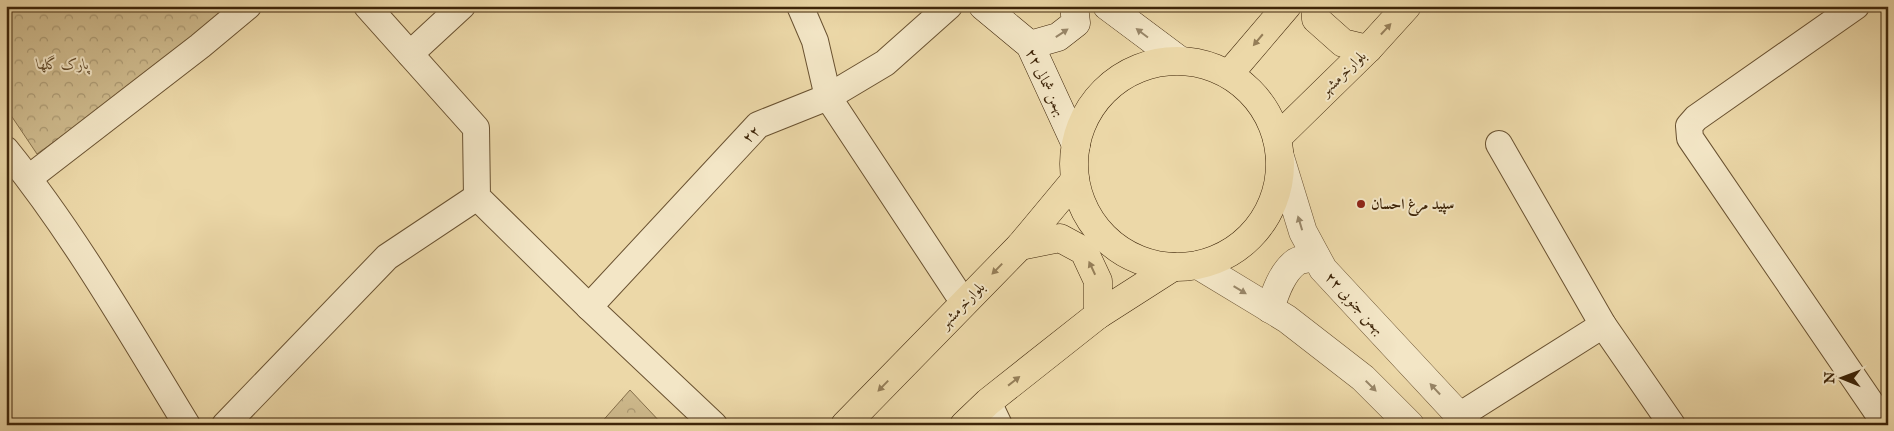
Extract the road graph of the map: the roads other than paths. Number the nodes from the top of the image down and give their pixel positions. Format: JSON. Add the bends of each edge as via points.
{"nodes":[{"id":1,"x":248,"y":6,"type":"edge"},
{"id":2,"x":367,"y":6,"type":"edge"},
{"id":3,"x":462,"y":6,"type":"edge"},
{"id":4,"x":800,"y":6,"type":"edge"},
{"id":5,"x":948,"y":6,"type":"edge"},
{"id":6,"x":983,"y":6,"type":"edge"},
{"id":7,"x":1074,"y":6,"type":"edge"},
{"id":8,"x":1107,"y":6,"type":"edge"},
{"id":9,"x":1287,"y":6,"type":"edge"},
{"id":10,"x":1314,"y":6,"type":"edge"},
{"id":11,"x":1407,"y":6,"type":"edge"},
{"id":12,"x":1856,"y":6,"type":"edge"},
{"id":13,"x":1030,"y":45,"type":"junction"},
{"id":14,"x":1368,"y":49,"type":"junction"},
{"id":15,"x":410,"y":54,"type":"junction"},
{"id":16,"x":1178,"y":59,"type":"junction"},
{"id":17,"x":1229,"y":74,"type":"junction"},
{"id":18,"x":828,"y":97,"type":"junction"},
{"id":19,"x":1498,"y":144,"type":"dead end"},
{"id":20,"x":1076,"y":145,"type":"junction"},
{"id":21,"x":1278,"y":147,"type":"junction"},
{"id":22,"x":6,"y":150,"type":"edge"},
{"id":23,"x":29,"y":178,"type":"junction"},
{"id":24,"x":1075,"y":180,"type":"junction"},
{"id":25,"x":477,"y":197,"type":"junction"},
{"id":26,"x":1020,"y":246,"type":"junction"},
{"id":27,"x":1316,"y":256,"type":"junction"},
{"id":28,"x":1186,"y":266,"type":"junction"},
{"id":29,"x":964,"y":303,"type":"junction"},
{"id":30,"x":589,"y":306,"type":"junction"},
{"id":31,"x":1270,"y":309,"type":"junction"},
{"id":32,"x":1098,"y":315,"type":"junction"},
{"id":33,"x":1603,"y":325,"type":"junction"},
{"id":34,"x":994,"y":413,"type":"edge"},
{"id":35,"x":1464,"y":420,"type":"edge"},
{"id":36,"x":187,"y":425,"type":"edge"},
{"id":37,"x":225,"y":425,"type":"edge"},
{"id":38,"x":714,"y":425,"type":"edge"},
{"id":39,"x":845,"y":425,"type":"edge"},
{"id":40,"x":964,"y":425,"type":"edge"},
{"id":41,"x":1410,"y":425,"type":"edge"},
{"id":42,"x":1672,"y":425,"type":"edge"},
{"id":43,"x":1886,"y":425,"type":"edge"}],
"edges":[{"from":1,"to":23,"type":"street"},
{"from":2,"to":15,"type":"street"},
{"from":3,"to":15,"type":"street"},
{"from":4,"to":18,"type":"street","via":[[815,41]]},
{"from":5,"to":18,"type":"street","name":"۲۲","via":[[885,63]]},
{"from":6,"to":13,"type":"street","name":"۲۲ بهمن شمالی"},
{"from":13,"to":7,"type":"street","one_way":true,"via":[[1058,38],[1076,24]]},
{"from":16,"to":8,"type":"street","one_way":true},
{"from":9,"to":17,"type":"main road","one_way":true},
{"from":10,"to":14,"type":"main road","via":[[1316,19],[1344,43]]},
{"from":14,"to":11,"type":"main road","name":"بلوارخرمشهر","one_way":true},
{"from":12,"to":43,"type":"street","via":[[1689,126],[1690,138]]},
{"from":13,"to":20,"type":"street","name":"۲۲ بهمن شمالی"},
{"from":14,"to":21,"type":"main road","name":"بلوارخرمشهر"},
{"from":15,"to":25,"type":"street","via":[[476,128]]},
{"from":16,"to":17,"type":"main road","via":[[1204,63]]},
{"from":16,"to":20,"type":"main road","via":[[1151,63],[1126,72],[1105,88],[1088,109],[1077,134]]},
{"from":17,"to":21,"type":"main road","via":[[1250,91],[1267,112]]},
{"from":18,"to":29,"type":"street"},
{"from":18,"to":30,"type":"street","name":"۲۲","via":[[758,125]]},
{"from":19,"to":33,"type":"street"},
{"from":20,"to":24,"type":"main road","via":[[1073,160]]},
{"from":27,"to":21,"type":"street","name":"۲۲ بهمن جنوبی","one_way":true,"via":[[1303,232]]},
{"from":21,"to":28,"type":"main road","via":[[1279,177],[1275,196],[1256,230],[1221,258]]},
{"from":22,"to":23,"type":"street"},
{"from":23,"to":36,"type":"street","via":[[83,256]]},
{"from":24,"to":26,"type":"main road","name":"بلوارخرمشهر"},
{"from":24,"to":28,"type":"main road","via":[[1085,213],[1101,235],[1122,252],[1147,263]]},
{"from":25,"to":30,"type":"street"},
{"from":25,"to":37,"type":"street","via":[[388,257]]},
{"from":26,"to":29,"type":"main road","name":"بلوارخرمشهر","one_way":true},
{"from":32,"to":26,"type":"main road","one_way":true,"via":[[1098,281],[1084,251],[1060,238]]},
{"from":27,"to":31,"type":"street","via":[[1297,262],[1287,273]]},
{"from":35,"to":27,"type":"street","name":"۲۲ بهمن جنوبی","one_way":true,"via":[[1323,269]]},
{"from":28,"to":31,"type":"street","one_way":true},
{"from":28,"to":32,"type":"main road"},
{"from":29,"to":39,"type":"main road","name":"بلوارخرمشهر","one_way":true},
{"from":30,"to":38,"type":"street"},
{"from":31,"to":41,"type":"street","one_way":true,"via":[[1363,378]]},
{"from":34,"to":32,"type":"main road","one_way":true},
{"from":33,"to":35,"type":"street"},
{"from":33,"to":42,"type":"street"},
{"from":34,"to":40,"type":"main road"}]}
